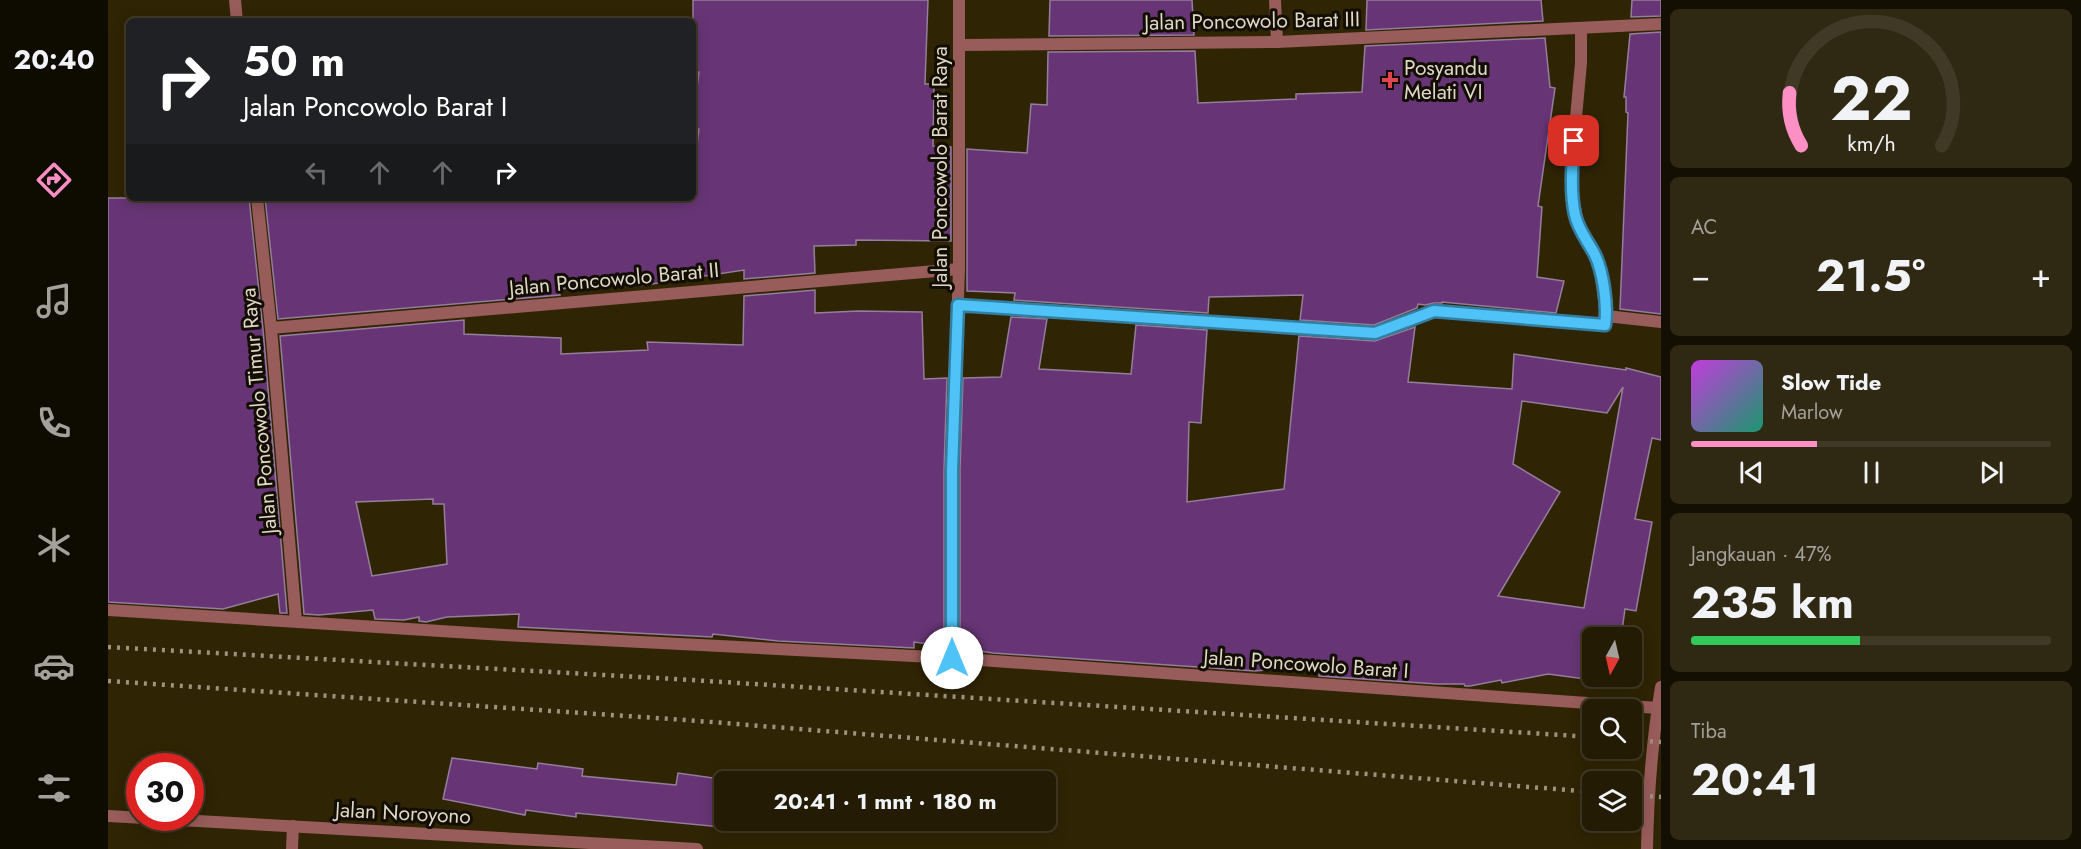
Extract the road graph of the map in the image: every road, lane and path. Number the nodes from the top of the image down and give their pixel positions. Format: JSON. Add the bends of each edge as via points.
{"nodes":[{"id":1,"x":235,"y":0,"type":"edge"},
{"id":2,"x":959,"y":0,"type":"edge"},
{"id":3,"x":1275,"y":0,"type":"edge"},
{"id":4,"x":237,"y":18,"type":"edge"},
{"id":5,"x":1661,"y":24,"type":"edge"},
{"id":6,"x":1581,"y":29,"type":"junction"},
{"id":7,"x":1277,"y":42,"type":"junction"},
{"id":8,"x":960,"y":45,"type":"junction"},
{"id":9,"x":257,"y":201,"type":"edge"},
{"id":10,"x":959,"y":269,"type":"junction"},
{"id":11,"x":958,"y":305,"type":"junction"},
{"id":12,"x":1606,"y":316,"type":"junction"},
{"id":13,"x":1661,"y":322,"type":"edge"},
{"id":14,"x":272,"y":328,"type":"junction"},
{"id":15,"x":108,"y":610,"type":"edge"},
{"id":16,"x":296,"y":621,"type":"junction"},
{"id":17,"x":952,"y":658,"type":"junction"},
{"id":18,"x":1661,"y":687,"type":"edge"},
{"id":19,"x":1658,"y":708,"type":"junction"},
{"id":20,"x":108,"y":816,"type":"edge"},
{"id":21,"x":293,"y":826,"type":"junction"},
{"id":22,"x":292,"y":849,"type":"edge"},
{"id":23,"x":697,"y":849,"type":"edge"},
{"id":24,"x":1647,"y":849,"type":"edge"}],
"edges":[{"from":1,"to":4,"type":"street"},
{"from":2,"to":8,"type":"street","name":"Jalan Poncowolo Barat Raya"},
{"from":3,"to":7,"type":"street"},
{"from":5,"to":6,"type":"street","name":"Jalan Poncowolo Barat III"},
{"from":6,"to":7,"type":"street","name":"Jalan Poncowolo Barat III"},
{"from":6,"to":12,"type":"street","via":[[1573,199],[1579,227],[1600,269]]},
{"from":7,"to":8,"type":"street","name":"Jalan Poncowolo Barat III"},
{"from":8,"to":10,"type":"street","name":"Jalan Poncowolo Barat Raya"},
{"from":9,"to":14,"type":"street","name":"Jalan Poncowolo Timur Raya"},
{"from":10,"to":11,"type":"street","name":"Jalan Poncowolo Barat Raya"},
{"from":10,"to":14,"type":"street","name":"Jalan Poncowolo Barat II"},
{"from":11,"to":12,"type":"street","via":[[1375,333],[1434,311],[1605,325]]},
{"from":11,"to":17,"type":"street","name":"Jalan Poncowolo Barat Raya","via":[[952,470]]},
{"from":12,"to":13,"type":"street"},
{"from":14,"to":16,"type":"street","name":"Jalan Poncowolo Timur Raya"},
{"from":15,"to":16,"type":"street"},
{"from":16,"to":17,"type":"street"},
{"from":17,"to":19,"type":"street","name":"Jalan Poncowolo Barat I"},
{"from":18,"to":19,"type":"street"},
{"from":19,"to":24,"type":"street","via":[[1648,796]]},
{"from":20,"to":21,"type":"street","name":"Jalan Noroyono"},
{"from":21,"to":22,"type":"street"},
{"from":21,"to":23,"type":"street","name":"Jalan Noroyono"}]}
